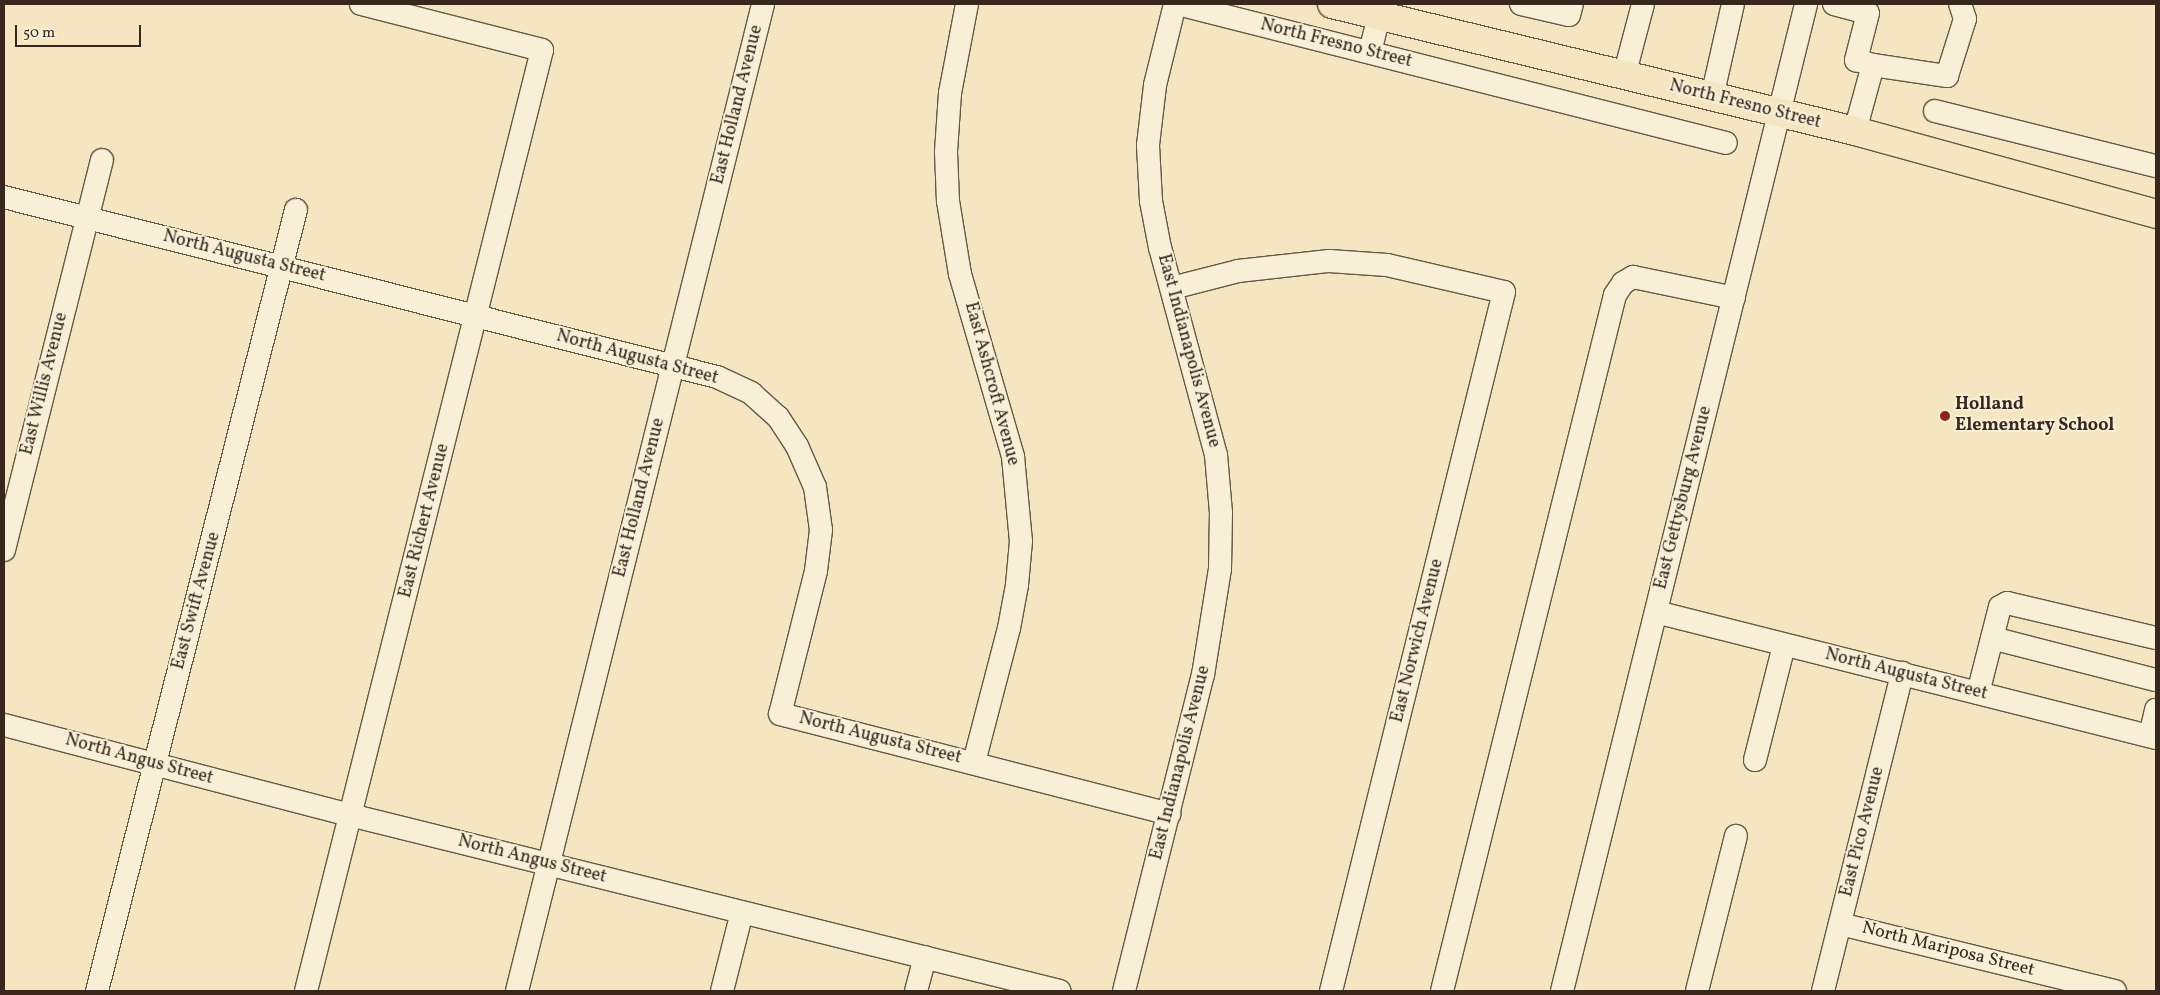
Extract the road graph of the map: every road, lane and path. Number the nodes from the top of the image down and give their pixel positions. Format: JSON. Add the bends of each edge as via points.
{"nodes":[{"id":1,"x":361,"y":4,"type":"edge"},
{"id":2,"x":763,"y":4,"type":"edge"},
{"id":3,"x":966,"y":4,"type":"edge"},
{"id":4,"x":1176,"y":4,"type":"edge"},
{"id":5,"x":1332,"y":4,"type":"edge"},
{"id":6,"x":1522,"y":4,"type":"edge"},
{"id":7,"x":1643,"y":4,"type":"edge"},
{"id":8,"x":1733,"y":4,"type":"edge"},
{"id":9,"x":1806,"y":4,"type":"edge"},
{"id":10,"x":1834,"y":4,"type":"edge"},
{"id":11,"x":1960,"y":4,"type":"edge"},
{"id":12,"x":1380,"y":10,"type":"edge"},
{"id":13,"x":1571,"y":10,"type":"edge"},
{"id":14,"x":1370,"y":52,"type":"junction"},
{"id":15,"x":1873,"y":65,"type":"junction"},
{"id":16,"x":1624,"y":76,"type":"junction"},
{"id":17,"x":1712,"y":96,"type":"junction"},
{"id":18,"x":1935,"y":111,"type":"dead end"},
{"id":19,"x":1780,"y":113,"type":"junction"},
{"id":20,"x":1855,"y":131,"type":"junction"},
{"id":21,"x":1726,"y":143,"type":"dead end"},
{"id":22,"x":102,"y":160,"type":"dead end"},
{"id":23,"x":2156,"y":166,"type":"edge"},
{"id":24,"x":4,"y":197,"type":"edge"},
{"id":25,"x":296,"y":210,"type":"dead end"},
{"id":26,"x":2156,"y":214,"type":"edge"},
{"id":27,"x":86,"y":217,"type":"junction"},
{"id":28,"x":282,"y":266,"type":"junction"},
{"id":29,"x":1172,"y":288,"type":"junction"},
{"id":30,"x":1734,"y":298,"type":"junction"},
{"id":31,"x":476,"y":316,"type":"junction"},
{"id":32,"x":673,"y":365,"type":"junction"},
{"id":33,"x":4,"y":550,"type":"edge"},
{"id":34,"x":1656,"y":612,"type":"junction"},
{"id":35,"x":1992,"y":638,"type":"junction"},
{"id":36,"x":2156,"y":638,"type":"edge"},
{"id":37,"x":1784,"y":644,"type":"junction"},
{"id":38,"x":1902,"y":673,"type":"junction"},
{"id":39,"x":2156,"y":680,"type":"edge"},
{"id":40,"x":1978,"y":693,"type":"junction"},
{"id":41,"x":2156,"y":710,"type":"edge"},
{"id":42,"x":4,"y":725,"type":"edge"},
{"id":43,"x":2153,"y":737,"type":"edge"},
{"id":44,"x":1755,"y":760,"type":"dead end"},
{"id":45,"x":974,"y":762,"type":"junction"},
{"id":46,"x":153,"y":764,"type":"junction"},
{"id":47,"x":1169,"y":814,"type":"junction"},
{"id":48,"x":350,"y":815,"type":"junction"},
{"id":49,"x":1736,"y":836,"type":"dead end"},
{"id":50,"x":549,"y":864,"type":"junction"},
{"id":51,"x":742,"y":912,"type":"junction"},
{"id":52,"x":1840,"y":924,"type":"junction"},
{"id":53,"x":925,"y":957,"type":"junction"},
{"id":54,"x":97,"y":991,"type":"edge"},
{"id":55,"x":306,"y":991,"type":"edge"},
{"id":56,"x":517,"y":991,"type":"edge"},
{"id":57,"x":722,"y":991,"type":"edge"},
{"id":58,"x":916,"y":991,"type":"edge"},
{"id":59,"x":1060,"y":991,"type":"edge"},
{"id":60,"x":1124,"y":991,"type":"edge"},
{"id":61,"x":1331,"y":991,"type":"edge"},
{"id":62,"x":1442,"y":991,"type":"edge"},
{"id":63,"x":1562,"y":991,"type":"edge"},
{"id":64,"x":1697,"y":991,"type":"edge"},
{"id":65,"x":1823,"y":991,"type":"edge"},
{"id":66,"x":2115,"y":991,"type":"edge"}],
"edges":[{"from":1,"to":31,"type":"street","name":"East Richert Avenue","via":[[542,50]]},
{"from":2,"to":32,"type":"street","name":"East Holland Avenue"},
{"from":3,"to":45,"type":"street","name":"East Ashcroft Avenue","via":[[950,93],[946,152],[948,201],[960,274],[1013,457],[1021,541],[1009,628]]},
{"from":4,"to":14,"type":"street","name":"North Fresno Street"},
{"from":4,"to":29,"type":"street","name":"East Indianapolis Avenue","via":[[1154,85],[1148,145],[1151,200]]},
{"from":5,"to":12,"type":"main road","name":"North Fresno Street"},
{"from":6,"to":13,"type":"street"},
{"from":7,"to":16,"type":"street"},
{"from":8,"to":17,"type":"street"},
{"from":9,"to":19,"type":"street","name":"East Gettysburg Avenue"},
{"from":10,"to":15,"type":"street","via":[[1868,13],[1856,60]]},
{"from":11,"to":15,"type":"street","via":[[1965,19],[1947,76]]},
{"from":12,"to":14,"type":"street"},
{"from":12,"to":16,"type":"main road","name":"North Fresno Street"},
{"from":14,"to":21,"type":"street","name":"North Fresno Street"},
{"from":15,"to":20,"type":"street"},
{"from":16,"to":17,"type":"main road","name":"North Fresno Street"},
{"from":17,"to":19,"type":"main road","name":"North Fresno Street"},
{"from":18,"to":23,"type":"street"},
{"from":19,"to":20,"type":"main road","name":"North Fresno Street"},
{"from":19,"to":30,"type":"street","name":"East Gettysburg Avenue"},
{"from":20,"to":26,"type":"main road","name":"North Fresno Street"},
{"from":22,"to":27,"type":"street"},
{"from":24,"to":27,"type":"street","name":"North Augusta Street"},
{"from":25,"to":28,"type":"street","name":"East Swift Avenue"},
{"from":27,"to":28,"type":"street","name":"North Augusta Street"},
{"from":27,"to":33,"type":"street","name":"East Willis Avenue"},
{"from":28,"to":31,"type":"street","name":"North Augusta Street"},
{"from":28,"to":46,"type":"street","name":"East Swift Avenue","via":[[200,596]]},
{"from":29,"to":47,"type":"street","name":"East Indianapolis Avenue","via":[[1216,455],[1221,513],[1220,570],[1214,623]]},
{"from":29,"to":61,"type":"street","name":"East Norwich Avenue","via":[[1238,271],[1329,261],[1387,266],[1504,292]]},
{"from":30,"to":34,"type":"street","name":"East Gettysburg Avenue"},
{"from":30,"to":62,"type":"street","via":[[1632,277],[1615,295]]},
{"from":31,"to":32,"type":"street","name":"North Augusta Street"},
{"from":31,"to":48,"type":"street","name":"East Richert Avenue"},
{"from":32,"to":45,"type":"street","name":"North Augusta Street","via":[[717,377],[751,393],[778,417],[797,446],[815,488],[821,530],[816,571],[780,714]]},
{"from":32,"to":50,"type":"street","name":"East Holland Avenue"},
{"from":34,"to":37,"type":"street","name":"North Augusta Street"},
{"from":34,"to":63,"type":"street","name":"East Gettysburg Avenue"},
{"from":35,"to":36,"type":"street","via":[[2000,607],[2007,603]]},
{"from":35,"to":39,"type":"street"},
{"from":35,"to":40,"type":"street"},
{"from":37,"to":38,"type":"street","name":"North Augusta Street"},
{"from":37,"to":44,"type":"street"},
{"from":38,"to":40,"type":"street","name":"North Augusta Street"},
{"from":38,"to":52,"type":"street","name":"East Pico Avenue"},
{"from":40,"to":43,"type":"street","name":"North Augusta Street"},
{"from":41,"to":43,"type":"street"},
{"from":42,"to":46,"type":"street","name":"North Angus Street"},
{"from":45,"to":47,"type":"street","name":"North Augusta Street"},
{"from":46,"to":48,"type":"street","name":"North Angus Street"},
{"from":46,"to":54,"type":"street","name":"East Swift Avenue"},
{"from":47,"to":60,"type":"street","name":"East Indianapolis Avenue"},
{"from":48,"to":50,"type":"street","name":"North Angus Street"},
{"from":48,"to":55,"type":"street","name":"East Richert Avenue"},
{"from":49,"to":64,"type":"street"},
{"from":50,"to":51,"type":"street","name":"North Angus Street"},
{"from":50,"to":56,"type":"street","name":"East Holland Avenue"},
{"from":51,"to":53,"type":"street","name":"North Angus Street"},
{"from":51,"to":57,"type":"street"},
{"from":52,"to":65,"type":"street","name":"East Pico Avenue"},
{"from":52,"to":66,"type":"street","name":"North Mariposa Street"},
{"from":53,"to":58,"type":"street"},
{"from":53,"to":59,"type":"street","name":"North Angus Street"}]}
